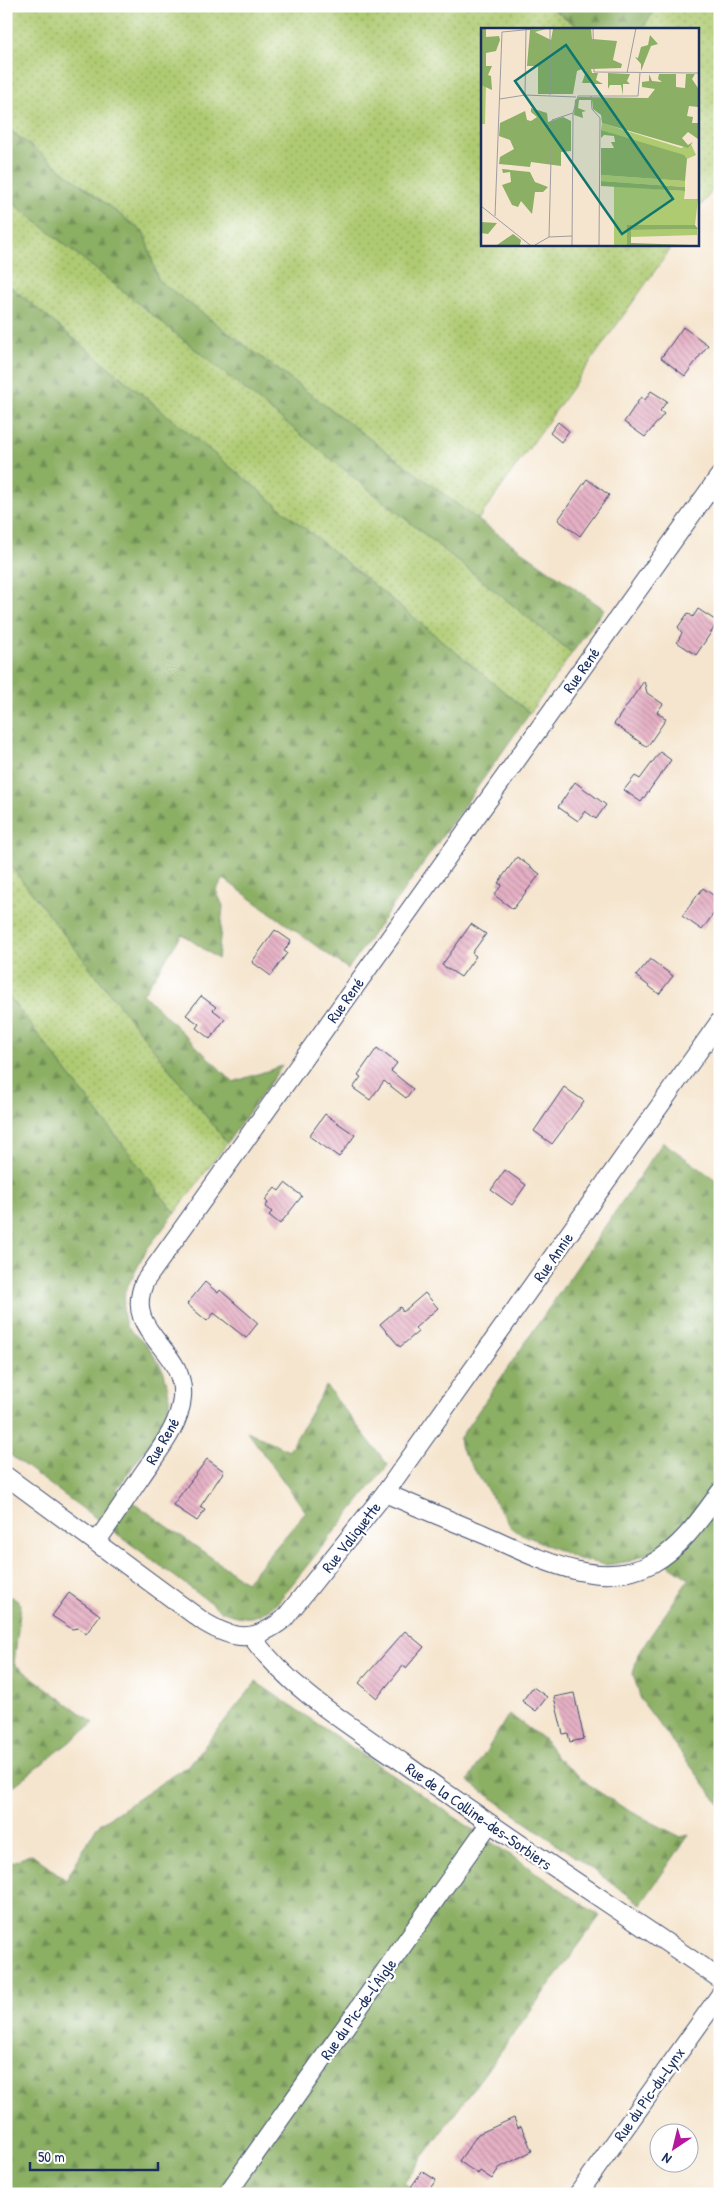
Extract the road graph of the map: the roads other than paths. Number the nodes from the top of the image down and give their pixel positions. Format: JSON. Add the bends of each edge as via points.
{"nodes":[{"id":1,"x":720,"y":475,"type":"edge"},
{"id":2,"x":720,"y":1021,"type":"edge"},
{"id":3,"x":6,"y":1476,"type":"edge"},
{"id":4,"x":720,"y":1492,"type":"edge"},
{"id":5,"x":385,"y":1493,"type":"junction"},
{"id":6,"x":97,"y":1541,"type":"junction"},
{"id":7,"x":251,"y":1636,"type":"junction"},
{"id":8,"x":489,"y":1824,"type":"junction"},
{"id":9,"x":720,"y":1979,"type":"edge"},
{"id":10,"x":720,"y":1995,"type":"edge"},
{"id":11,"x":227,"y":2194,"type":"edge"},
{"id":12,"x":578,"y":2194,"type":"edge"}],
"edges":[{"from":1,"to":6,"type":"street","name":"Rue René","via":[[148,1276],[140,1291],[139,1310],[146,1328],[176,1367],[182,1386],[181,1406],[164,1442]]},
{"from":2,"to":5,"type":"street","name":"Rue Annie"},
{"from":3,"to":6,"type":"street","name":"Rue Valiquette"},
{"from":4,"to":5,"type":"street","name":"Rue Valiquette","via":[[684,1538],[664,1557],[639,1570],[615,1574],[571,1569],[544,1560]]},
{"from":5,"to":7,"type":"street","name":"Rue Valiquette","via":[[284,1619]]},
{"from":6,"to":7,"type":"street","name":"Rue Valiquette","via":[[216,1630],[235,1636]]},
{"from":7,"to":8,"type":"street","name":"Rue de la Colline-des-Sorbiers","via":[[298,1686]]},
{"from":8,"to":9,"type":"street","name":"Rue de la Colline-des-Sorbiers"},
{"from":8,"to":11,"type":"street","name":"Rue du Pic-de-l'Aigle"},
{"from":10,"to":12,"type":"street","name":"Rue du Pic-du-Lynx"}]}
